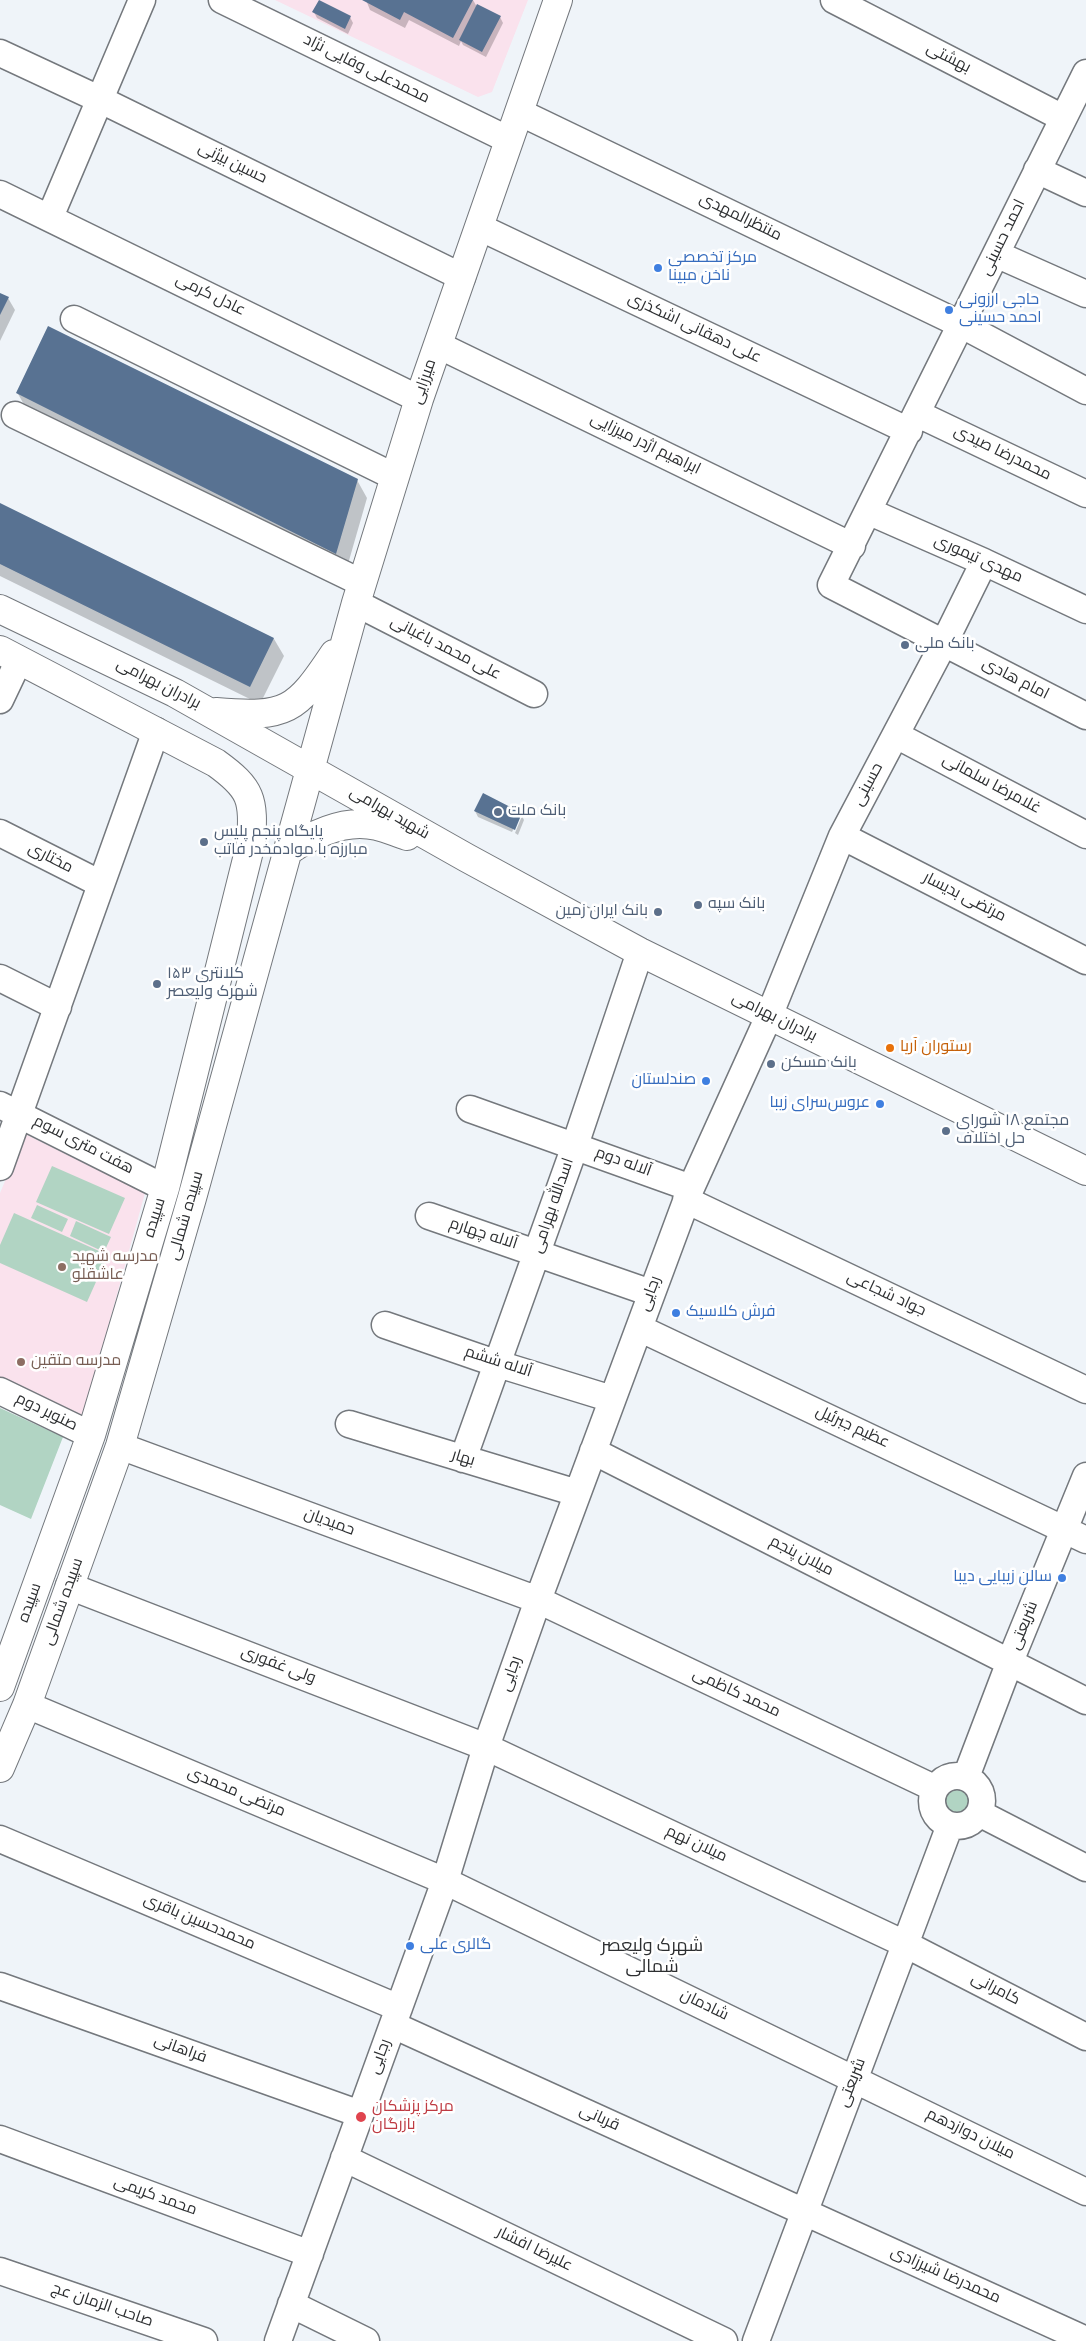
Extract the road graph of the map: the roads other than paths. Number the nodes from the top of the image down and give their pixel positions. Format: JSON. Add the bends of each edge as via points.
{"nodes":[{"id":1,"x":142,"y":0,"type":"edge"},
{"id":2,"x":222,"y":0,"type":"edge"},
{"id":3,"x":558,"y":0,"type":"edge"},
{"id":4,"x":834,"y":0,"type":"edge"},
{"id":5,"x":0,"y":53,"type":"edge"},
{"id":6,"x":1086,"y":73,"type":"edge"},
{"id":7,"x":100,"y":100,"type":"junction"},
{"id":8,"x":519,"y":112,"type":"junction"},
{"id":9,"x":1063,"y":118,"type":"junction"},
{"id":10,"x":509,"y":140,"type":"junction"},
{"id":11,"x":1037,"y":170,"type":"junction"},
{"id":12,"x":1086,"y":193,"type":"edge"},
{"id":13,"x":0,"y":194,"type":"edge"},
{"id":14,"x":50,"y":217,"type":"junction"},
{"id":15,"x":479,"y":227,"type":"junction"},
{"id":16,"x":996,"y":254,"type":"junction"},
{"id":17,"x":462,"y":277,"type":"junction"},
{"id":18,"x":1086,"y":294,"type":"edge"},
{"id":19,"x":74,"y":319,"type":"dead end"},
{"id":20,"x":962,"y":325,"type":"junction"},
{"id":21,"x":438,"y":345,"type":"junction"},
{"id":22,"x":1086,"y":391,"type":"edge"},
{"id":23,"x":419,"y":399,"type":"junction"},
{"id":24,"x":15,"y":415,"type":"dead end"},
{"id":25,"x":914,"y":422,"type":"junction"},
{"id":26,"x":395,"y":477,"type":"junction"},
{"id":27,"x":1086,"y":494,"type":"edge"},
{"id":28,"x":870,"y":512,"type":"junction"},
{"id":29,"x":852,"y":546,"type":"junction"},
{"id":30,"x":984,"y":562,"type":"junction"},
{"id":31,"x":359,"y":593,"type":"junction"},
{"id":32,"x":0,"y":608,"type":"edge"},
{"id":33,"x":1086,"y":610,"type":"edge"},
{"id":34,"x":346,"y":636,"type":"junction"},
{"id":35,"x":944,"y":643,"type":"junction"},
{"id":36,"x":9,"y":655,"type":"edge"},
{"id":37,"x":534,"y":694,"type":"dead end"},
{"id":38,"x":0,"y":700,"type":"edge"},
{"id":39,"x":201,"y":707,"type":"junction"},
{"id":40,"x":1086,"y":716,"type":"edge"},
{"id":41,"x":162,"y":734,"type":"junction"},
{"id":42,"x":896,"y":735,"type":"junction"},
{"id":43,"x":311,"y":769,"type":"junction"},
{"id":44,"x":0,"y":833,"type":"edge"},
{"id":45,"x":1086,"y":835,"type":"edge"},
{"id":46,"x":842,"y":836,"type":"junction"},
{"id":47,"x":288,"y":851,"type":"junction"},
{"id":48,"x":467,"y":858,"type":"junction"},
{"id":49,"x":101,"y":884,"type":"junction"},
{"id":50,"x":640,"y":952,"type":"junction"},
{"id":51,"x":1086,"y":961,"type":"edge"},
{"id":52,"x":0,"y":978,"type":"edge"},
{"id":53,"x":58,"y":1007,"type":"junction"},
{"id":54,"x":769,"y":1016,"type":"junction"},
{"id":55,"x":470,"y":1109,"type":"dead end"},
{"id":56,"x":10,"y":1110,"type":"edge"},
{"id":57,"x":182,"y":1117,"type":"junction"},
{"id":58,"x":212,"y":1126,"type":"junction"},
{"id":59,"x":574,"y":1146,"type":"junction"},
{"id":60,"x":0,"y":1167,"type":"edge"},
{"id":61,"x":1086,"y":1171,"type":"edge"},
{"id":62,"x":165,"y":1188,"type":"junction"},
{"id":63,"x":688,"y":1194,"type":"junction"},
{"id":64,"x":428,"y":1216,"type":"dead end"},
{"id":65,"x":537,"y":1253,"type":"junction"},
{"id":66,"x":652,"y":1293,"type":"junction"},
{"id":67,"x":126,"y":1318,"type":"junction"},
{"id":68,"x":385,"y":1325,"type":"dead end"},
{"id":69,"x":154,"y":1328,"type":"junction"},
{"id":70,"x":638,"y":1328,"type":"junction"},
{"id":71,"x":498,"y":1364,"type":"junction"},
{"id":72,"x":1086,"y":1390,"type":"edge"},
{"id":73,"x":0,"y":1392,"type":"edge"},
{"id":74,"x":612,"y":1399,"type":"junction"},
{"id":75,"x":349,"y":1424,"type":"dead end"},
{"id":76,"x":92,"y":1435,"type":"junction"},
{"id":77,"x":120,"y":1446,"type":"junction"},
{"id":78,"x":593,"y":1450,"type":"junction"},
{"id":79,"x":463,"y":1459,"type":"junction"},
{"id":80,"x":1086,"y":1476,"type":"edge"},
{"id":81,"x":577,"y":1493,"type":"junction"},
{"id":82,"x":1075,"y":1534,"type":"edge"},
{"id":83,"x":69,"y":1586,"type":"junction"},
{"id":84,"x":538,"y":1600,"type":"junction"},
{"id":85,"x":1009,"y":1664,"type":"junction"},
{"id":86,"x":0,"y":1687,"type":"edge"},
{"id":87,"x":1086,"y":1701,"type":"edge"},
{"id":88,"x":27,"y":1706,"type":"junction"},
{"id":89,"x":486,"y":1747,"type":"junction"},
{"id":90,"x":2,"y":1759,"type":"edge"},
{"id":91,"x":966,"y":1777,"type":"junction"},
{"id":92,"x":934,"y":1788,"type":"junction"},
{"id":93,"x":979,"y":1813,"type":"junction"},
{"id":94,"x":950,"y":1825,"type":"junction"},
{"id":95,"x":0,"y":1839,"type":"edge"},
{"id":96,"x":1086,"y":1868,"type":"edge"},
{"id":97,"x":445,"y":1881,"type":"junction"},
{"id":98,"x":905,"y":1944,"type":"junction"},
{"id":99,"x":0,"y":1986,"type":"edge"},
{"id":100,"x":396,"y":2017,"type":"junction"},
{"id":101,"x":1086,"y":2037,"type":"edge"},
{"id":102,"x":854,"y":2079,"type":"junction"},
{"id":103,"x":360,"y":2114,"type":"junction"},
{"id":104,"x":0,"y":2139,"type":"edge"},
{"id":105,"x":344,"y":2158,"type":"junction"},
{"id":106,"x":1086,"y":2192,"type":"edge"},
{"id":107,"x":804,"y":2212,"type":"junction"},
{"id":108,"x":310,"y":2254,"type":"junction"},
{"id":109,"x":0,"y":2271,"type":"edge"},
{"id":110,"x":291,"y":2304,"type":"junction"},
{"id":111,"x":1086,"y":2340,"type":"edge"},
{"id":112,"x":204,"y":2341,"type":"edge"},
{"id":113,"x":278,"y":2341,"type":"edge"},
{"id":114,"x":366,"y":2341,"type":"edge"},
{"id":115,"x":724,"y":2341,"type":"edge"},
{"id":116,"x":756,"y":2341,"type":"edge"}],
"edges":[{"from":1,"to":7,"type":"street"},
{"from":2,"to":10,"type":"street","name":"محمدعلی وفایی نژاد"},
{"from":3,"to":8,"type":"main road","name":"میرزایی"},
{"from":4,"to":9,"type":"street","name":"بهشتی"},
{"from":5,"to":7,"type":"street","name":"حسین بیژنی"},
{"from":6,"to":9,"type":"street","name":"احمد حسینی"},
{"from":7,"to":14,"type":"street"},
{"from":7,"to":17,"type":"street","name":"حسین بیژنی"},
{"from":8,"to":10,"type":"main road","name":"میرزایی"},
{"from":8,"to":20,"type":"street","name":"منتظرالمهدی"},
{"from":9,"to":11,"type":"street","name":"احمد حسینی"},
{"from":10,"to":15,"type":"main road","name":"میرزایی"},
{"from":11,"to":12,"type":"street"},
{"from":11,"to":16,"type":"street","name":"احمد حسینی"},
{"from":13,"to":14,"type":"street","name":"عادل کرمی"},
{"from":14,"to":23,"type":"street","name":"عادل کرمی"},
{"from":15,"to":17,"type":"main road","name":"میرزایی"},
{"from":15,"to":25,"type":"street","name":"علی دهقانی اشکذری"},
{"from":16,"to":18,"type":"street"},
{"from":16,"to":20,"type":"street","name":"احمد حسینی"},
{"from":17,"to":21,"type":"main road","name":"میرزایی"},
{"from":19,"to":26,"type":"street"},
{"from":20,"to":22,"type":"street","name":"منتظرالمهدی"},
{"from":20,"to":25,"type":"street","name":"احمد حسینی"},
{"from":21,"to":23,"type":"main road","name":"میرزایی"},
{"from":21,"to":29,"type":"street","name":"ابراهیم اژدر میرزایی"},
{"from":23,"to":26,"type":"main road","name":"میرزایی"},
{"from":24,"to":31,"type":"street","name":"علی محمد باغبانی"},
{"from":25,"to":27,"type":"street","name":"محمدرضا صیدی"},
{"from":25,"to":28,"type":"street","name":"احمد حسینی"},
{"from":26,"to":31,"type":"main road","name":"میرزایی"},
{"from":28,"to":29,"type":"street","name":"احمد حسینی"},
{"from":28,"to":30,"type":"street","name":"مهدی تیموری"},
{"from":29,"to":35,"type":"street","name":"احمد حسینی","via":[[831,586]]},
{"from":30,"to":33,"type":"street","name":"مهدی تیموری"},
{"from":30,"to":35,"type":"street","name":"حسینی"},
{"from":31,"to":34,"type":"main road","name":"میرزایی"},
{"from":31,"to":37,"type":"street","name":"علی محمد باغبانی"},
{"from":32,"to":39,"type":"main road","name":"برادران بهرامی"},
{"from":34,"to":39,"type":"main road","via":[[310,690],[280,711],[259,714]]},
{"from":34,"to":43,"type":"main road","name":"میرزایی"},
{"from":35,"to":40,"type":"street","name":"امام هادی"},
{"from":35,"to":42,"type":"street","name":"حسینی"},
{"from":36,"to":38,"type":"street"},
{"from":36,"to":41,"type":"main road"},
{"from":39,"to":41,"type":"main road","via":[[206,722],[204,726],[188,734]]},
{"from":39,"to":43,"type":"main road","name":"برادران بهرامی"},
{"from":41,"to":49,"type":"street"},
{"from":41,"to":57,"type":"main road","name":"سپیده","via":[[236,777],[250,796],[253,815],[251,843]]},
{"from":42,"to":45,"type":"street","name":"غلامرضا سلمانی"},
{"from":42,"to":46,"type":"street","name":"حسینی"},
{"from":43,"to":47,"type":"main road","name":"سپیده شمالی"},
{"from":43,"to":48,"type":"main road","name":"شهید بهرامی"},
{"from":44,"to":49,"type":"street","name":"مختاری"},
{"from":46,"to":51,"type":"street","name":"مرتضی بدیسار"},
{"from":46,"to":54,"type":"street","name":"حسینی"},
{"from":47,"to":48,"type":"main road","via":[[310,836],[341,826],[375,825]]},
{"from":47,"to":58,"type":"main road","name":"سپیده شمالی"},
{"from":48,"to":50,"type":"main road","name":"برادران بهرامی"},
{"from":49,"to":53,"type":"street"},
{"from":50,"to":54,"type":"main road","name":"برادران بهرامی"},
{"from":50,"to":59,"type":"street","name":"اسدالله بهرامی"},
{"from":52,"to":53,"type":"street"},
{"from":53,"to":56,"type":"street"},
{"from":54,"to":61,"type":"main road","name":"برادران بهرامی"},
{"from":54,"to":63,"type":"street","name":"رجایی"},
{"from":55,"to":59,"type":"street","name":"آلاله دوم"},
{"from":56,"to":60,"type":"street"},
{"from":56,"to":62,"type":"street","name":"هفت متری سوم"},
{"from":57,"to":58,"type":"main road"},
{"from":57,"to":62,"type":"main road","name":"سپیده"},
{"from":58,"to":69,"type":"main road","name":"سپیده شمالی"},
{"from":59,"to":63,"type":"street","name":"آلاله دوم"},
{"from":59,"to":65,"type":"street","name":"اسدالله بهرامی"},
{"from":62,"to":67,"type":"main road","name":"سپیده"},
{"from":63,"to":66,"type":"street","name":"رجایی"},
{"from":63,"to":72,"type":"street","name":"جواد شجاعی"},
{"from":64,"to":65,"type":"street","name":"آلاله چهارم"},
{"from":65,"to":66,"type":"street","name":"آلاله چهارم"},
{"from":65,"to":71,"type":"street","name":"اسدالله بهرامی"},
{"from":66,"to":70,"type":"street","name":"رجایی"},
{"from":67,"to":69,"type":"main road"},
{"from":67,"to":76,"type":"main road","name":"سپیده"},
{"from":68,"to":71,"type":"street","name":"آلاله ششم"},
{"from":69,"to":77,"type":"main road","name":"سپیده شمالی"},
{"from":70,"to":74,"type":"street","name":"رجایی"},
{"from":70,"to":82,"type":"street","name":"عظیم جبرئیل"},
{"from":71,"to":74,"type":"street","name":"آلاله ششم"},
{"from":71,"to":79,"type":"street","name":"اسدالله بهرامی"},
{"from":73,"to":76,"type":"street","name":"صنوبر دوم"},
{"from":74,"to":78,"type":"street","name":"رجایی"},
{"from":75,"to":79,"type":"street","name":"بهار"},
{"from":76,"to":86,"type":"main road","name":"سپیده"},
{"from":77,"to":83,"type":"main road","name":"سپیده شمالی"},
{"from":77,"to":84,"type":"street","name":"حمیدیان"},
{"from":78,"to":81,"type":"street","name":"رجایی"},
{"from":78,"to":85,"type":"street","name":"میلان پنجم"},
{"from":79,"to":81,"type":"street","name":"بهار"},
{"from":80,"to":82,"type":"street","name":"شریعتی"},
{"from":81,"to":84,"type":"street","name":"رجایی"},
{"from":82,"to":85,"type":"street","name":"شریعتی"},
{"from":83,"to":88,"type":"main road","name":"سپیده شمالی"},
{"from":83,"to":89,"type":"street","name":"ولی غفوری"},
{"from":84,"to":89,"type":"street","name":"رجایی"},
{"from":84,"to":92,"type":"street","name":"محمد کاظمی"},
{"from":85,"to":87,"type":"street","name":"میلان پنجم"},
{"from":85,"to":91,"type":"street","name":"شریعتی"},
{"from":88,"to":90,"type":"main road","name":"سپیده شمالی"},
{"from":88,"to":97,"type":"street","name":"مرتضی محمدی"},
{"from":89,"to":97,"type":"street","name":"رجایی"},
{"from":89,"to":98,"type":"street","name":"میلان نهم"},
{"from":91,"to":92,"type":"street","via":[[945,1778]]},
{"from":91,"to":93,"type":"street","via":[[979,1788],[982,1805]]},
{"from":92,"to":94,"type":"street","via":[[935,1814]]},
{"from":93,"to":94,"type":"street","via":[[966,1824]]},
{"from":93,"to":96,"type":"street"},
{"from":94,"to":98,"type":"street","name":"شریعتی"},
{"from":95,"to":100,"type":"street","name":"محمدحسین باقری"},
{"from":97,"to":100,"type":"street","name":"رجایی"},
{"from":97,"to":102,"type":"street","name":"شادمان"},
{"from":98,"to":101,"type":"street","name":"کامرانی"},
{"from":98,"to":102,"type":"street","name":"شریعتی"},
{"from":99,"to":103,"type":"street","name":"فراهانی"},
{"from":100,"to":103,"type":"street","name":"رجایی"},
{"from":100,"to":107,"type":"street","name":"قربانی"},
{"from":102,"to":106,"type":"street","name":"میلان دوازدهم"},
{"from":102,"to":107,"type":"street","name":"شریعتی"},
{"from":103,"to":105,"type":"street","name":"رجایی"},
{"from":104,"to":108,"type":"street","name":"محمد کریمی"},
{"from":105,"to":108,"type":"street","name":"رجایی"},
{"from":105,"to":115,"type":"street","name":"علیرضا افشار"},
{"from":107,"to":111,"type":"street","name":"محمدرضا شیرزادی"},
{"from":107,"to":116,"type":"street","name":"شریعتی"},
{"from":108,"to":110,"type":"street","name":"رجایی"},
{"from":109,"to":112,"type":"street","name":"صاحب الزمان عج"},
{"from":110,"to":113,"type":"street","name":"رجایی"},
{"from":110,"to":114,"type":"street"}]}
